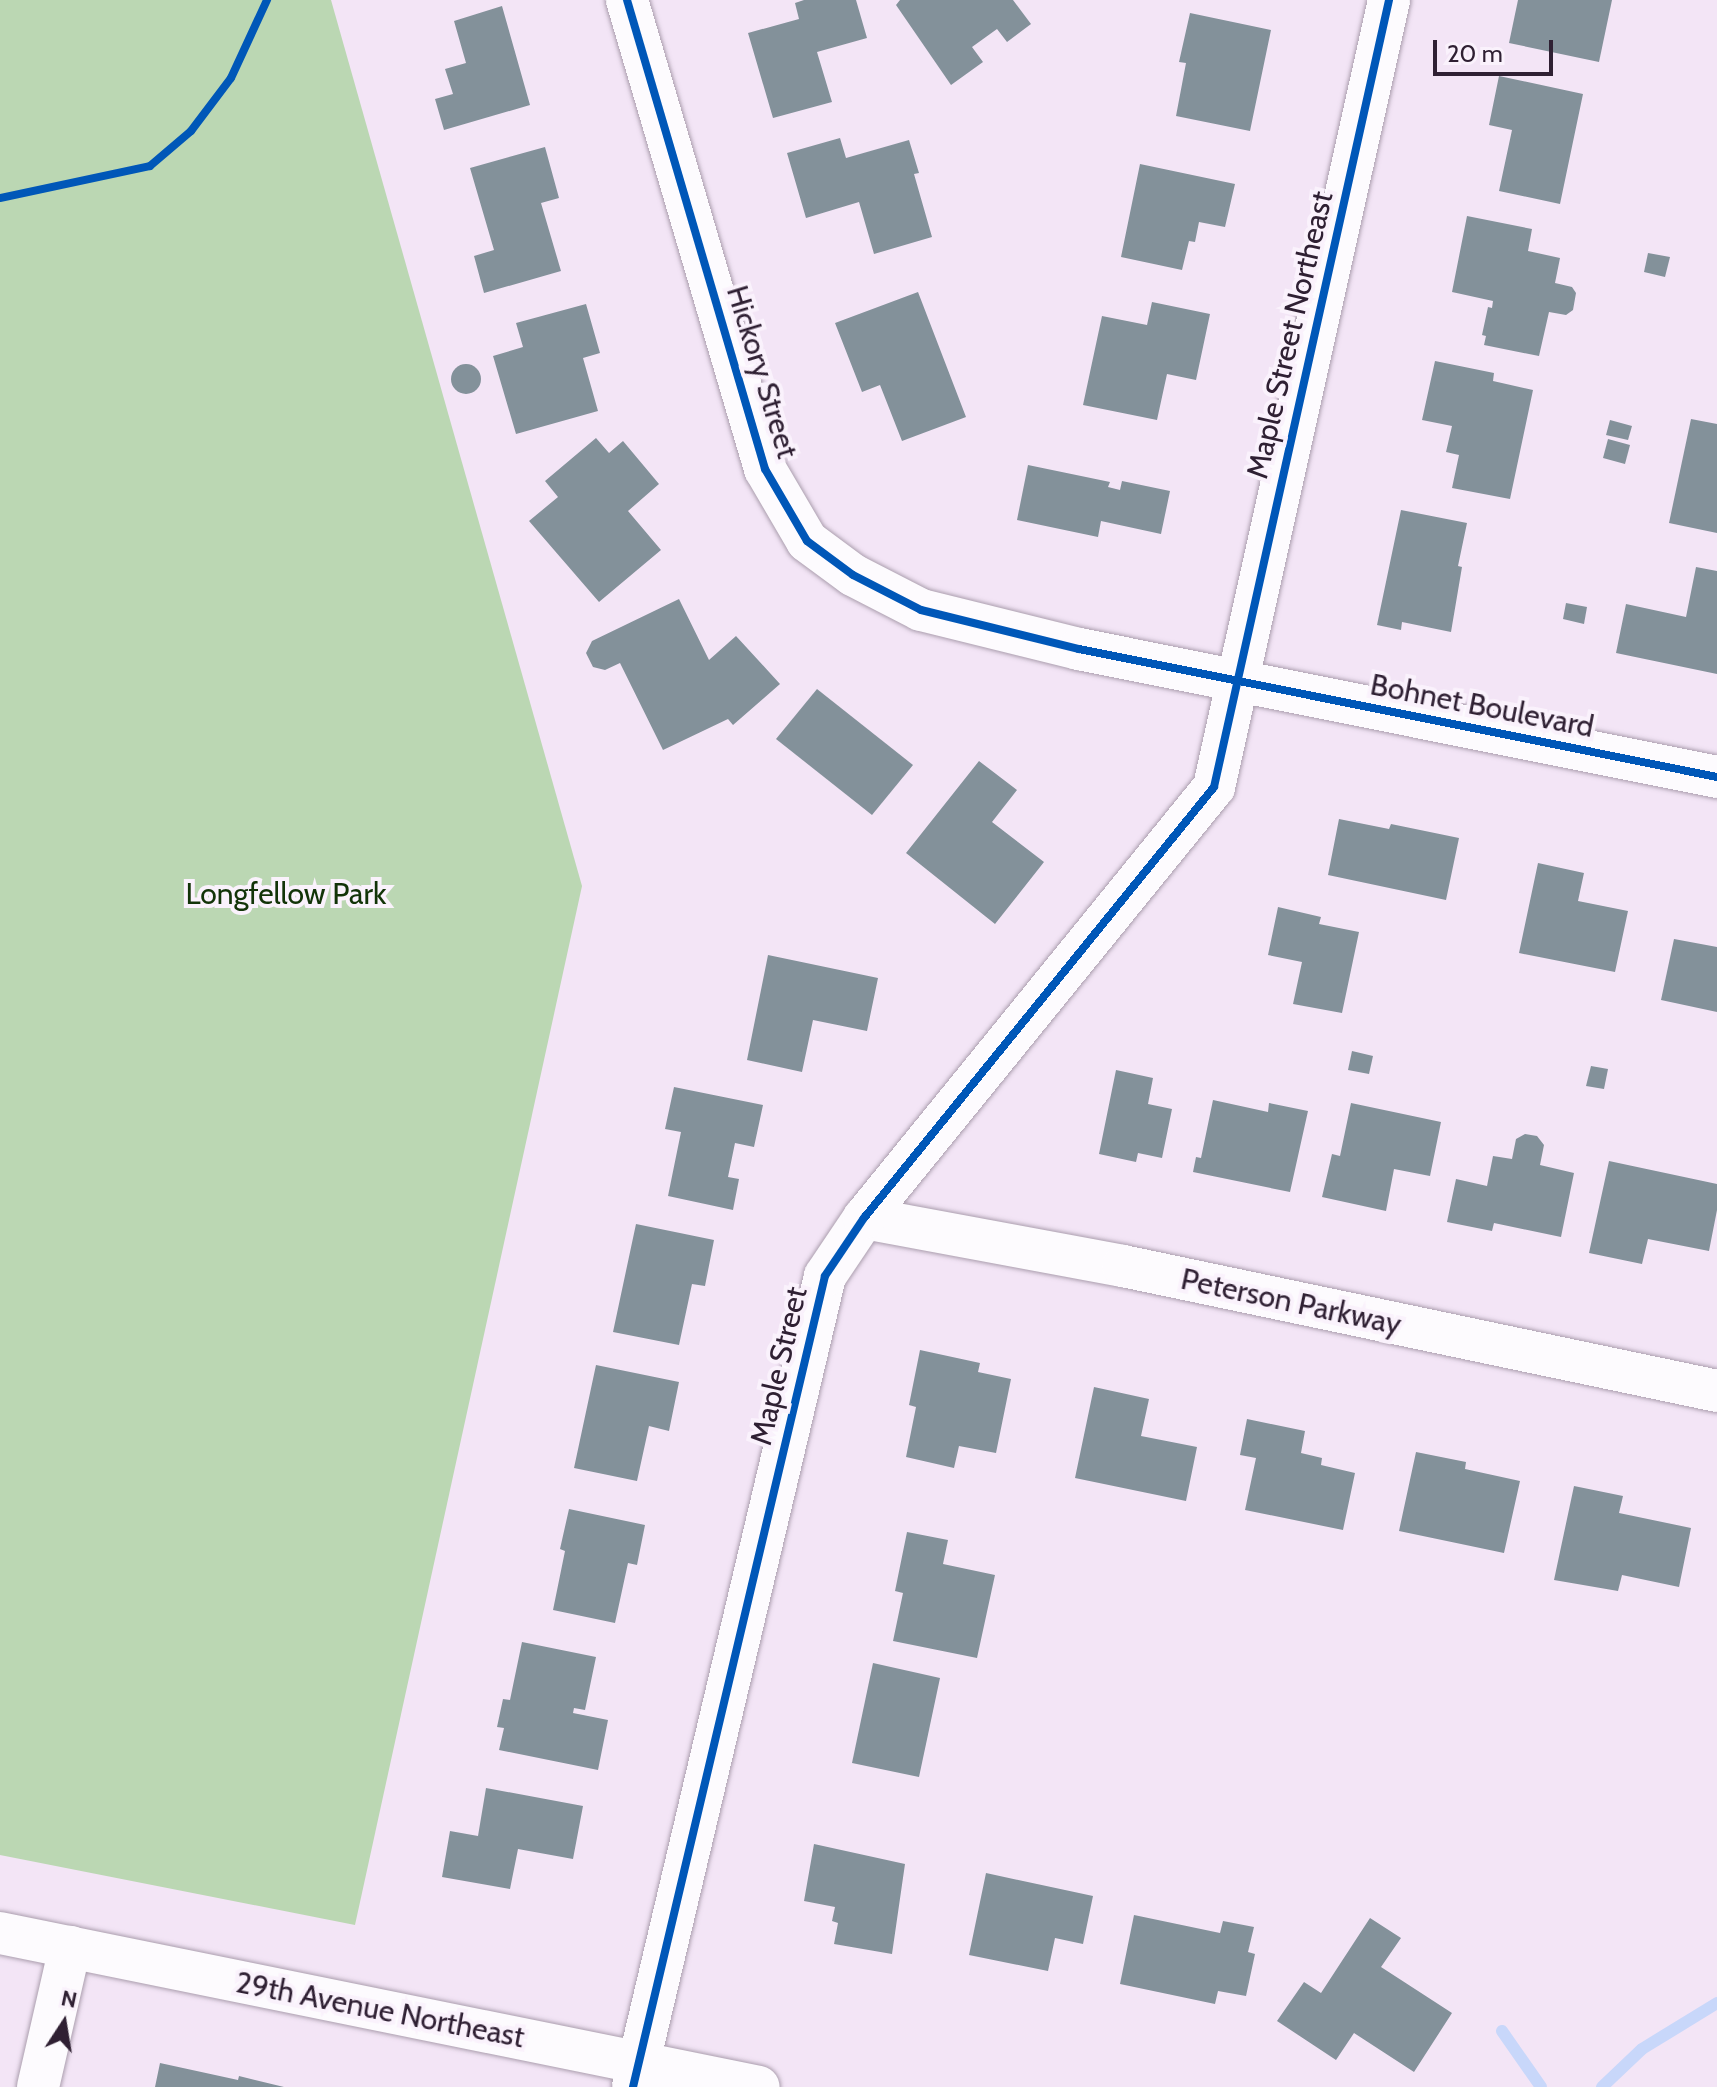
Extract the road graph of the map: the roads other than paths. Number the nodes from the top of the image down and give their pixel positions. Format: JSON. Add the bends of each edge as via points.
{"nodes":[{"id":1,"x":627,"y":0,"type":"edge"},
{"id":2,"x":1389,"y":0,"type":"edge"},
{"id":3,"x":1238,"y":681,"type":"junction"},
{"id":4,"x":1717,"y":777,"type":"edge"},
{"id":5,"x":864,"y":1218,"type":"junction"},
{"id":6,"x":1717,"y":1391,"type":"edge"},
{"id":7,"x":0,"y":1933,"type":"edge"},
{"id":8,"x":70,"y":1947,"type":"junction"},
{"id":9,"x":636,"y":2075,"type":"edge"},
{"id":10,"x":38,"y":2087,"type":"edge"},
{"id":11,"x":759,"y":2087,"type":"edge"}],
"edges":[{"from":1,"to":3,"type":"street","name":"Hickory Street","via":[[765,469],[807,541],[853,575],[921,610]]},
{"from":2,"to":3,"type":"street","name":"Maple Street Northeast"},
{"from":3,"to":4,"type":"street","name":"Bohnet Boulevard"},
{"from":3,"to":5,"type":"street","name":"Maple Street","via":[[1214,787]]},
{"from":5,"to":6,"type":"street","name":"Peterson Parkway","via":[[1123,1266]]},
{"from":5,"to":9,"type":"street","name":"Maple Street","via":[[825,1276]]},
{"from":7,"to":8,"type":"street","name":"29th Avenue Northeast"},
{"from":8,"to":9,"type":"street","name":"29th Avenue Northeast"},
{"from":8,"to":10,"type":"street"},
{"from":9,"to":11,"type":"street","name":"29th Avenue Northeast"}]}
